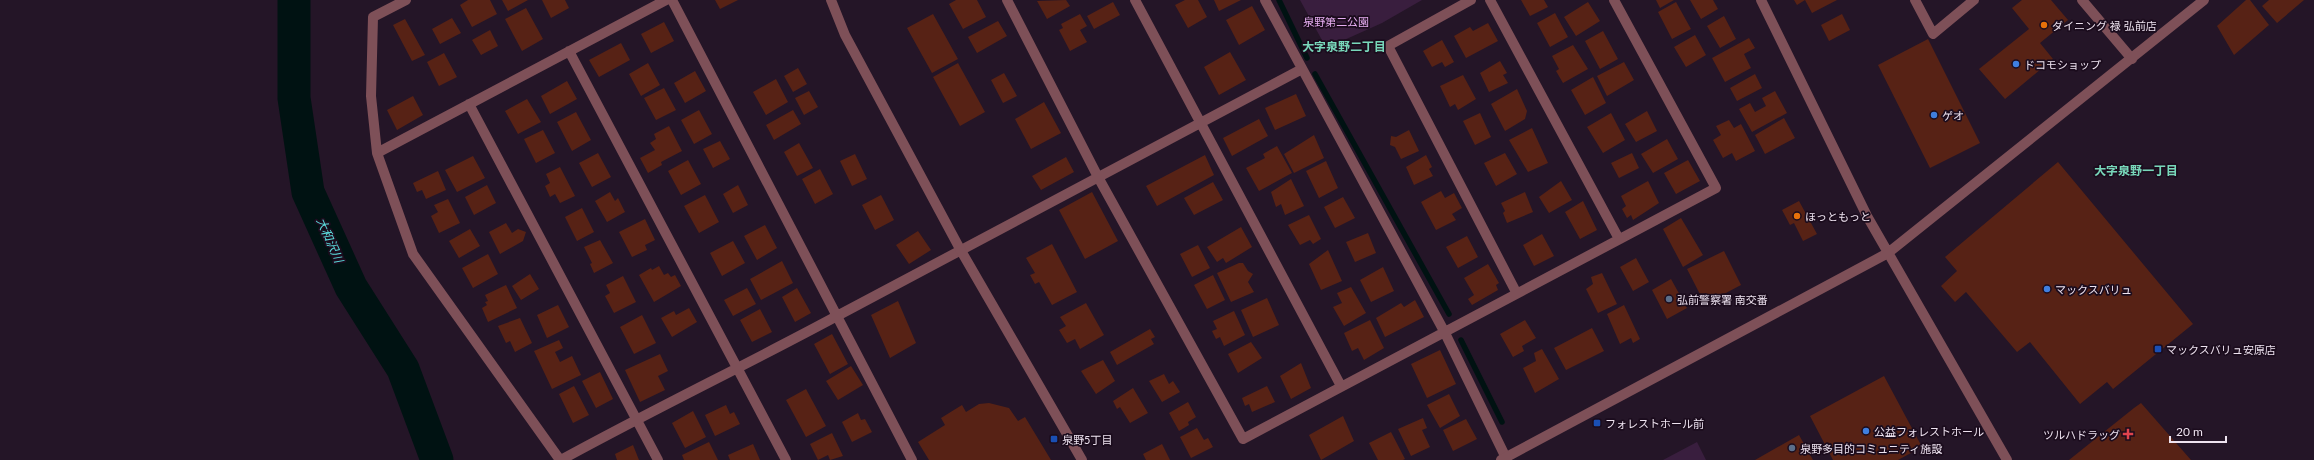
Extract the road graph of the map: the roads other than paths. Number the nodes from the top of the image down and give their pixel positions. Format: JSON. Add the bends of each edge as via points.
{"nodes":[{"id":1,"x":406,"y":0,"type":"edge"},
{"id":2,"x":666,"y":0,"type":"edge"},
{"id":3,"x":672,"y":0,"type":"edge"},
{"id":4,"x":831,"y":0,"type":"edge"},
{"id":5,"x":1007,"y":0,"type":"edge"},
{"id":6,"x":1135,"y":0,"type":"edge"},
{"id":7,"x":1265,"y":0,"type":"edge"},
{"id":8,"x":1471,"y":0,"type":"edge"},
{"id":9,"x":1490,"y":0,"type":"edge"},
{"id":10,"x":1614,"y":0,"type":"edge"},
{"id":11,"x":1761,"y":0,"type":"edge"},
{"id":12,"x":1915,"y":0,"type":"edge"},
{"id":13,"x":1974,"y":0,"type":"edge"},
{"id":14,"x":2082,"y":0,"type":"edge"},
{"id":15,"x":2204,"y":0,"type":"edge"},
{"id":16,"x":569,"y":51,"type":"junction"},
{"id":17,"x":2132,"y":59,"type":"junction"},
{"id":18,"x":1302,"y":69,"type":"junction"},
{"id":19,"x":469,"y":104,"type":"junction"},
{"id":20,"x":1200,"y":123,"type":"junction"},
{"id":21,"x":377,"y":153,"type":"junction"},
{"id":22,"x":1098,"y":177,"type":"junction"},
{"id":23,"x":1619,"y":239,"type":"junction"},
{"id":24,"x":960,"y":249,"type":"junction"},
{"id":25,"x":1888,"y":253,"type":"junction"},
{"id":26,"x":1516,"y":292,"type":"junction"},
{"id":27,"x":837,"y":316,"type":"junction"},
{"id":28,"x":1444,"y":331,"type":"junction"},
{"id":29,"x":738,"y":367,"type":"junction"},
{"id":30,"x":1341,"y":386,"type":"junction"},
{"id":31,"x":636,"y":419,"type":"junction"},
{"id":32,"x":1505,"y":459,"type":"edge"},
{"id":33,"x":561,"y":460,"type":"edge"},
{"id":34,"x":658,"y":460,"type":"edge"},
{"id":35,"x":786,"y":460,"type":"edge"},
{"id":36,"x":912,"y":460,"type":"edge"},
{"id":37,"x":1082,"y":460,"type":"edge"},
{"id":38,"x":2007,"y":460,"type":"edge"}],
"edges":[{"from":1,"to":21,"type":"street","via":[[373,18],[371,96]]},
{"from":2,"to":16,"type":"street"},
{"from":3,"to":27,"type":"street"},
{"from":4,"to":24,"type":"street","via":[[845,35]]},
{"from":5,"to":22,"type":"street"},
{"from":6,"to":20,"type":"street"},
{"from":7,"to":18,"type":"street"},
{"from":8,"to":26,"type":"street","via":[[1388,46]]},
{"from":9,"to":23,"type":"street"},
{"from":10,"to":23,"type":"street","via":[[1716,188]]},
{"from":11,"to":25,"type":"street"},
{"from":12,"to":13,"type":"street","via":[[1933,34]]},
{"from":14,"to":17,"type":"street"},
{"from":15,"to":17,"type":"street"},
{"from":16,"to":19,"type":"street"},
{"from":16,"to":29,"type":"street"},
{"from":17,"to":25,"type":"street"},
{"from":18,"to":20,"type":"street"},
{"from":18,"to":28,"type":"street"},
{"from":19,"to":21,"type":"street"},
{"from":19,"to":31,"type":"street"},
{"from":20,"to":22,"type":"street"},
{"from":20,"to":30,"type":"street"},
{"from":21,"to":33,"type":"street","via":[[413,254]]},
{"from":22,"to":24,"type":"street"},
{"from":22,"to":30,"type":"street","via":[[1242,439]]},
{"from":23,"to":26,"type":"street"},
{"from":24,"to":27,"type":"street"},
{"from":24,"to":37,"type":"street"},
{"from":25,"to":32,"type":"street"},
{"from":25,"to":38,"type":"street"},
{"from":26,"to":28,"type":"street"},
{"from":27,"to":29,"type":"street"},
{"from":27,"to":36,"type":"street"},
{"from":28,"to":30,"type":"street"},
{"from":28,"to":32,"type":"street"},
{"from":29,"to":31,"type":"street"},
{"from":29,"to":35,"type":"street"},
{"from":31,"to":33,"type":"street"},
{"from":31,"to":34,"type":"street"}]}
